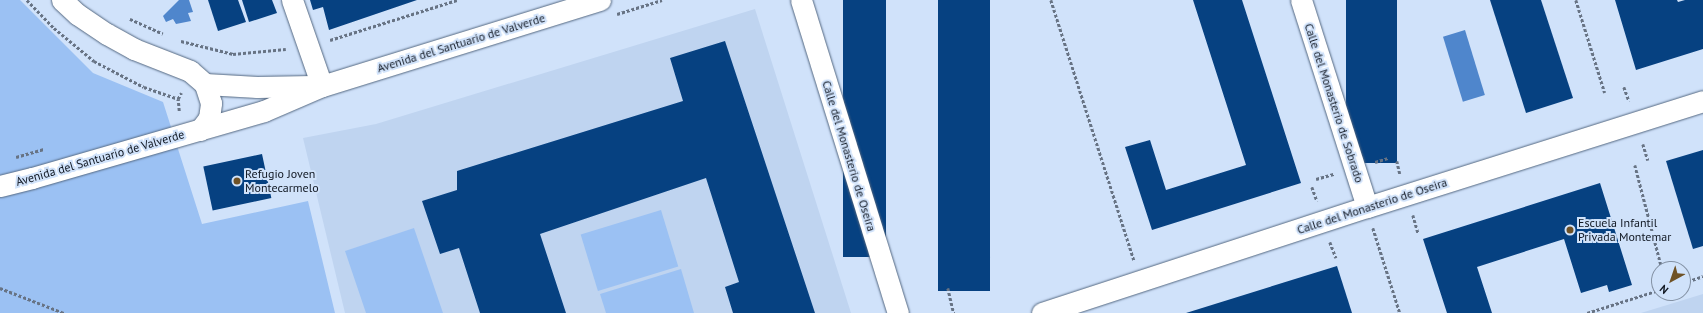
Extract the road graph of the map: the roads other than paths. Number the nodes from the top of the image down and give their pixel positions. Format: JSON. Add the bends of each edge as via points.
{"nodes":[{"id":1,"x":62,"y":0,"type":"edge"},
{"id":2,"x":292,"y":0,"type":"edge"},
{"id":3,"x":600,"y":0,"type":"edge"},
{"id":4,"x":801,"y":0,"type":"edge"},
{"id":5,"x":1301,"y":0,"type":"edge"},
{"id":6,"x":205,"y":84,"type":"junction"},
{"id":7,"x":322,"y":86,"type":"junction"},
{"id":8,"x":1703,"y":101,"type":"edge"},
{"id":9,"x":200,"y":130,"type":"junction"},
{"id":10,"x":0,"y":186,"type":"edge"},
{"id":11,"x":1367,"y":207,"type":"junction"},
{"id":12,"x":898,"y":313,"type":"edge"},
{"id":13,"x":1042,"y":313,"type":"edge"}],
"edges":[{"from":1,"to":6,"type":"street","via":[[78,14],[134,50],[190,71]]},
{"from":2,"to":7,"type":"street"},
{"from":3,"to":7,"type":"street","name":"Avenida del Santuario de Valverde"},
{"from":4,"to":12,"type":"street","name":"Calle del Monasterio de Oseira"},
{"from":5,"to":11,"type":"street","name":"Calle del Monasterio de Sobrado"},
{"from":6,"to":7,"type":"street","name":"Avenida del Santuario de Valverde","via":[[257,87]]},
{"from":6,"to":9,"type":"street","name":"Avenida del Santuario de Valverde","via":[[211,103],[210,118]]},
{"from":7,"to":9,"type":"street","name":"Avenida del Santuario de Valverde","via":[[264,111]]},
{"from":8,"to":11,"type":"street","name":"Calle del Monasterio de Oseira"},
{"from":9,"to":10,"type":"street","name":"Avenida del Santuario de Valverde"},
{"from":11,"to":13,"type":"street","name":"Calle del Monasterio de Oseira"}]}
